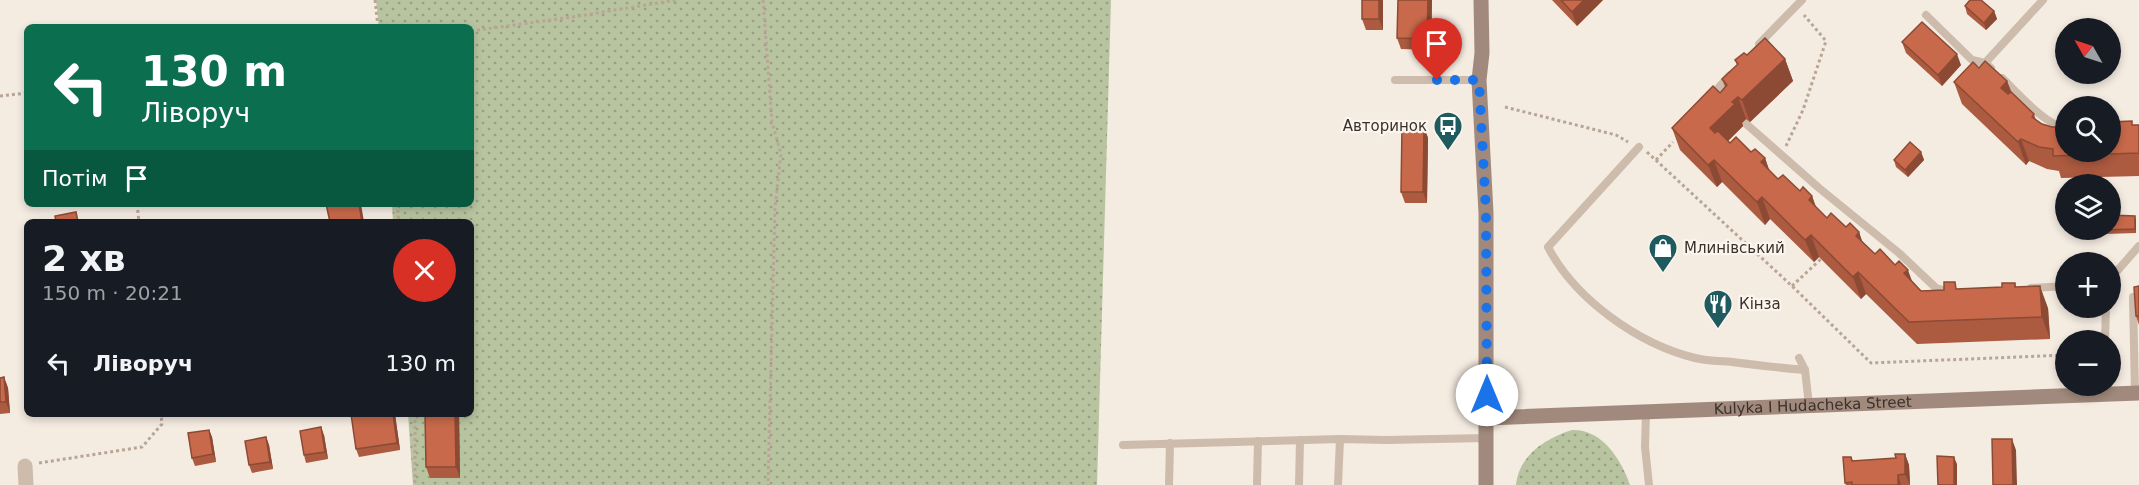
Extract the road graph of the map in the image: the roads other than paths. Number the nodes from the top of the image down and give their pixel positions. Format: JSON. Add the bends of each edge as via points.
{"nodes":[{"id":1,"x":1481,"y":0,"type":"edge"},
{"id":2,"x":2043,"y":0,"type":"edge"},
{"id":3,"x":1799,"y":3,"type":"edge"},
{"id":4,"x":1926,"y":15,"type":"dead end"},
{"id":5,"x":1754,"y":50,"type":"edge"},
{"id":6,"x":1985,"y":63,"type":"junction"},
{"id":7,"x":1738,"y":67,"type":"edge"},
{"id":8,"x":1479,"y":80,"type":"junction"},
{"id":9,"x":1395,"y":81,"type":"dead end"},
{"id":10,"x":1706,"y":101,"type":"edge"},
{"id":11,"x":1744,"y":122,"type":"edge"},
{"id":12,"x":2055,"y":126,"type":"edge"},
{"id":13,"x":1639,"y":147,"type":"road end"},
{"id":14,"x":2139,"y":246,"type":"edge"},
{"id":15,"x":2121,"y":266,"type":"edge"},
{"id":16,"x":2055,"y":286,"type":"edge"},
{"id":17,"x":2018,"y":288,"type":"edge"},
{"id":18,"x":1958,"y":292,"type":"edge"},
{"id":19,"x":2139,"y":297,"type":"edge"},
{"id":20,"x":1799,"y":358,"type":"dead end"},
{"id":21,"x":1805,"y":370,"type":"junction"},
{"id":22,"x":2055,"y":392,"type":"edge"},
{"id":23,"x":2121,"y":392,"type":"edge"},
{"id":24,"x":2137,"y":393,"type":"edge"},
{"id":25,"x":1809,"y":405,"type":"junction"},
{"id":26,"x":1646,"y":411,"type":"junction"},
{"id":27,"x":1487,"y":418,"type":"junction"},
{"id":28,"x":1487,"y":438,"type":"junction"},
{"id":29,"x":1340,"y":439,"type":"junction"},
{"id":30,"x":1300,"y":440,"type":"junction"},
{"id":31,"x":1258,"y":441,"type":"junction"},
{"id":32,"x":1170,"y":443,"type":"junction"},
{"id":33,"x":1123,"y":445,"type":"dead end"},
{"id":34,"x":25,"y":466,"type":"road end"},
{"id":35,"x":26,"y":485,"type":"edge"},
{"id":36,"x":1169,"y":485,"type":"edge"},
{"id":37,"x":1257,"y":485,"type":"edge"},
{"id":38,"x":1299,"y":485,"type":"edge"},
{"id":39,"x":1338,"y":485,"type":"edge"},
{"id":40,"x":1486,"y":485,"type":"edge"},
{"id":41,"x":1649,"y":485,"type":"edge"}],
"edges":[{"from":1,"to":8,"type":"main road"},
{"from":2,"to":6,"type":"lane"},
{"from":3,"to":5,"type":"lane"},
{"from":4,"to":6,"type":"lane","via":[[1972,60]]},
{"from":6,"to":12,"type":"lane"},
{"from":7,"to":10,"type":"lane","via":[[1716,96]]},
{"from":8,"to":9,"type":"lane"},
{"from":8,"to":27,"type":"main road","via":[[1486,213]]},
{"from":11,"to":18,"type":"lane","via":[[1936,288]]},
{"from":13,"to":21,"type":"lane","via":[[1548,247],[1557,264],[1584,295],[1621,325],[1658,344],[1695,359]]},
{"from":14,"to":15,"type":"lane"},
{"from":16,"to":17,"type":"lane"},
{"from":19,"to":24,"type":"lane","via":[[2133,297]]},
{"from":20,"to":21,"type":"lane"},
{"from":21,"to":25,"type":"lane"},
{"from":22,"to":25,"type":"main road","name":"Kulyka I Hudacheka Street"},
{"from":23,"to":24,"type":"main road","name":"Kulyka I Hudacheka Street"},
{"from":25,"to":26,"type":"main road","name":"Kulyka I Hudacheka Street"},
{"from":26,"to":27,"type":"main road","name":"Kulyka I Hudacheka Street"},
{"from":26,"to":41,"type":"lane"},
{"from":27,"to":28,"type":"main road"},
{"from":28,"to":29,"type":"lane"},
{"from":28,"to":40,"type":"main road"},
{"from":29,"to":30,"type":"lane"},
{"from":29,"to":39,"type":"lane"},
{"from":30,"to":31,"type":"lane"},
{"from":30,"to":38,"type":"lane"},
{"from":31,"to":32,"type":"lane"},
{"from":31,"to":37,"type":"lane"},
{"from":32,"to":33,"type":"lane"},
{"from":32,"to":36,"type":"lane"},
{"from":34,"to":35,"type":"street"}]}
